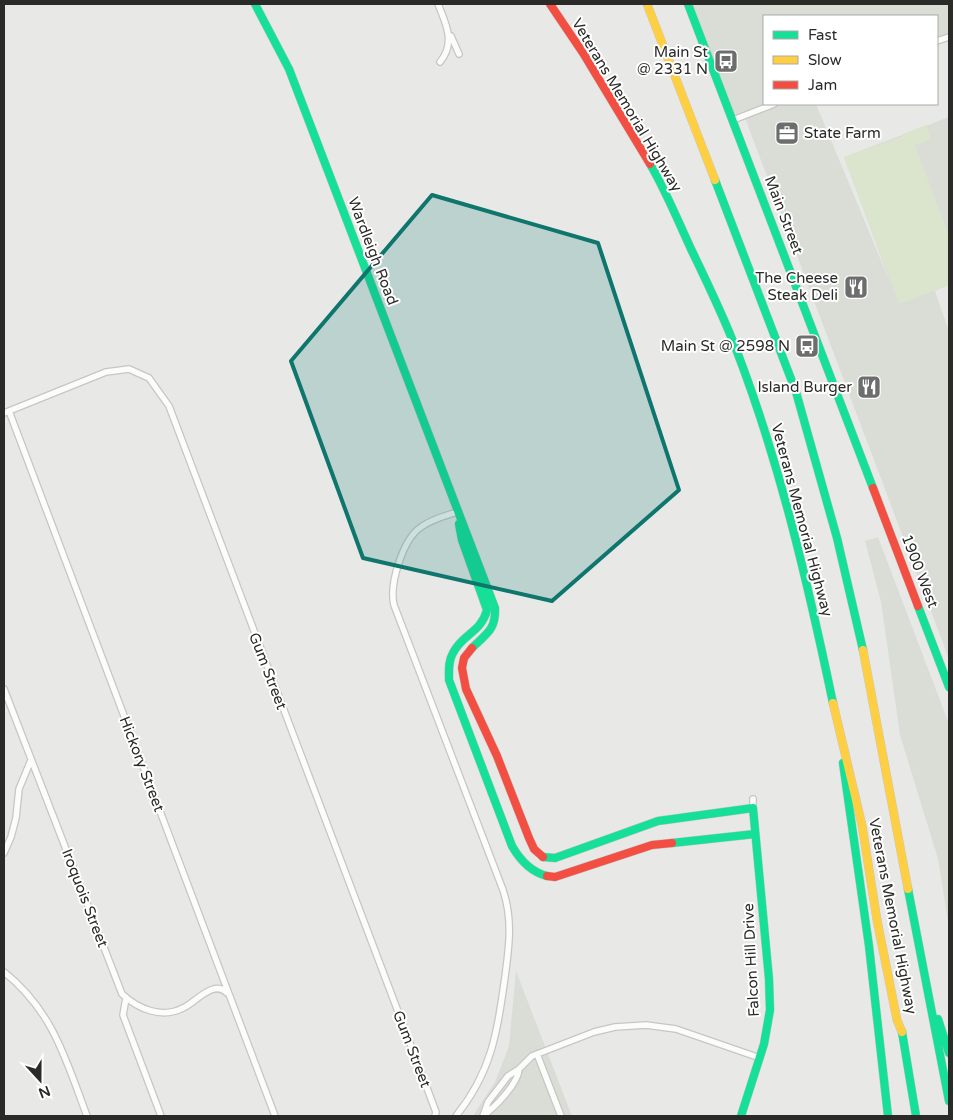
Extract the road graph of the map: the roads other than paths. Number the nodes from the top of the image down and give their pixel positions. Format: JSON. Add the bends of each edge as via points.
{"nodes":[{"id":1,"x":255,"y":4,"type":"edge"},
{"id":2,"x":438,"y":4,"type":"edge"},
{"id":3,"x":550,"y":4,"type":"edge"},
{"id":4,"x":647,"y":4,"type":"edge"},
{"id":5,"x":688,"y":4,"type":"edge"},
{"id":6,"x":450,"y":34,"type":"junction"},
{"id":7,"x":459,"y":54,"type":"dead end"},
{"id":8,"x":440,"y":62,"type":"dead end"},
{"id":9,"x":771,"y":105,"type":"edge"},
{"id":10,"x":733,"y":120,"type":"junction"},
{"id":11,"x":6,"y":412,"type":"edge"},
{"id":12,"x":457,"y":512,"type":"junction"},
{"id":13,"x":886,"y":522,"type":"joint"},
{"id":14,"x":949,"y":687,"type":"edge"},
{"id":15,"x":4,"y":690,"type":"edge"},
{"id":16,"x":839,"y":735,"type":"junction"},
{"id":17,"x":31,"y":760,"type":"junction"},
{"id":18,"x":753,"y":799,"type":"dead end"},
{"id":19,"x":753,"y":808,"type":"junction"},
{"id":20,"x":755,"y":834,"type":"junction"},
{"id":21,"x":4,"y":853,"type":"edge"},
{"id":22,"x":4,"y":972,"type":"edge"},
{"id":23,"x":926,"y":982,"type":"junction"},
{"id":24,"x":229,"y":994,"type":"junction"},
{"id":25,"x":126,"y":998,"type":"junction"},
{"id":26,"x":949,"y":1053,"type":"edge"},
{"id":27,"x":537,"y":1054,"type":"junction"},
{"id":28,"x":760,"y":1058,"type":"junction"},
{"id":29,"x":882,"y":1069,"type":"junction"},
{"id":30,"x":949,"y":1100,"type":"edge"},
{"id":31,"x":435,"y":1114,"type":"edge"},
{"id":32,"x":88,"y":1116,"type":"edge"},
{"id":33,"x":161,"y":1116,"type":"edge"},
{"id":34,"x":275,"y":1116,"type":"edge"},
{"id":35,"x":456,"y":1116,"type":"edge"},
{"id":36,"x":483,"y":1116,"type":"edge"},
{"id":37,"x":561,"y":1116,"type":"edge"},
{"id":38,"x":741,"y":1116,"type":"edge"},
{"id":39,"x":882,"y":1116,"type":"edge"},
{"id":40,"x":888,"y":1116,"type":"edge"},
{"id":41,"x":916,"y":1116,"type":"edge"}],
"edges":[{"from":1,"to":12,"type":"main road","name":"Wardleigh Road","via":[[289,69]]},
{"from":2,"to":6,"type":"street"},
{"from":3,"to":16,"type":"main road","name":"Veterans Memorial Highway","via":[[654,172],[736,348],[760,416],[800,554]]},
{"from":4,"to":23,"type":"main road","name":"Veterans Memorial Highway","via":[[799,401],[838,538],[859,631]]},
{"from":5,"to":10,"type":"main road","name":"Main Street"},
{"from":6,"to":7,"type":"street"},
{"from":6,"to":8,"type":"street","via":[[446,56]]},
{"from":9,"to":10,"type":"street"},
{"from":10,"to":13,"type":"main road","name":"Main Street"},
{"from":11,"to":24,"type":"street","name":"Hickory Street"},
{"from":11,"to":31,"type":"street","name":"Gum Street","via":[[106,372],[129,370],[149,378],[169,406]]},
{"from":12,"to":19,"type":"main road","via":[[496,616],[490,632],[466,655],[462,665],[463,679],[537,852],[547,858],[555,858],[658,820]]},
{"from":12,"to":20,"type":"main road","via":[[462,540],[487,610],[480,627],[463,639],[453,652],[448,669],[449,680],[512,846],[522,861],[538,874],[555,877],[652,846]]},
{"from":12,"to":35,"type":"street","via":[[426,523],[413,534],[393,581],[392,591],[394,605],[503,890],[509,914],[510,940],[495,1042],[480,1080]]},
{"from":13,"to":14,"type":"main road","name":"1900 West"},
{"from":15,"to":17,"type":"street","name":"Iroquois Street"},
{"from":16,"to":29,"type":"main road","via":[[869,946]]},
{"from":16,"to":41,"type":"main road","name":"Veterans Memorial Highway","via":[[862,826]]},
{"from":17,"to":21,"type":"street","via":[[19,789],[16,818]]},
{"from":17,"to":25,"type":"street","name":"Iroquois Street"},
{"from":18,"to":19,"type":"street","name":"Falcon Hill Drive"},
{"from":19,"to":20,"type":"main road","name":"Falcon Hill Drive"},
{"from":20,"to":28,"type":"main road","name":"Falcon Hill Drive","via":[[769,978],[769,1022]]},
{"from":22,"to":32,"type":"street","via":[[18,983],[50,1024]]},
{"from":23,"to":26,"type":"main road"},
{"from":23,"to":30,"type":"main road","name":"Veterans Memorial Highway"},
{"from":24,"to":25,"type":"street","via":[[215,988],[182,1009],[163,1012],[148,1011]]},
{"from":24,"to":34,"type":"street","name":"Hickory Street"},
{"from":25,"to":33,"type":"street","via":[[123,1015]]},
{"from":27,"to":28,"type":"street","via":[[599,1030],[636,1025],[676,1030]]},
{"from":27,"to":36,"type":"street","via":[[508,1076],[491,1097]]},
{"from":27,"to":37,"type":"street"},
{"from":28,"to":38,"type":"main road","name":"Falcon Hill Drive"},
{"from":29,"to":39,"type":"main road"},
{"from":29,"to":40,"type":"main road"}]}
